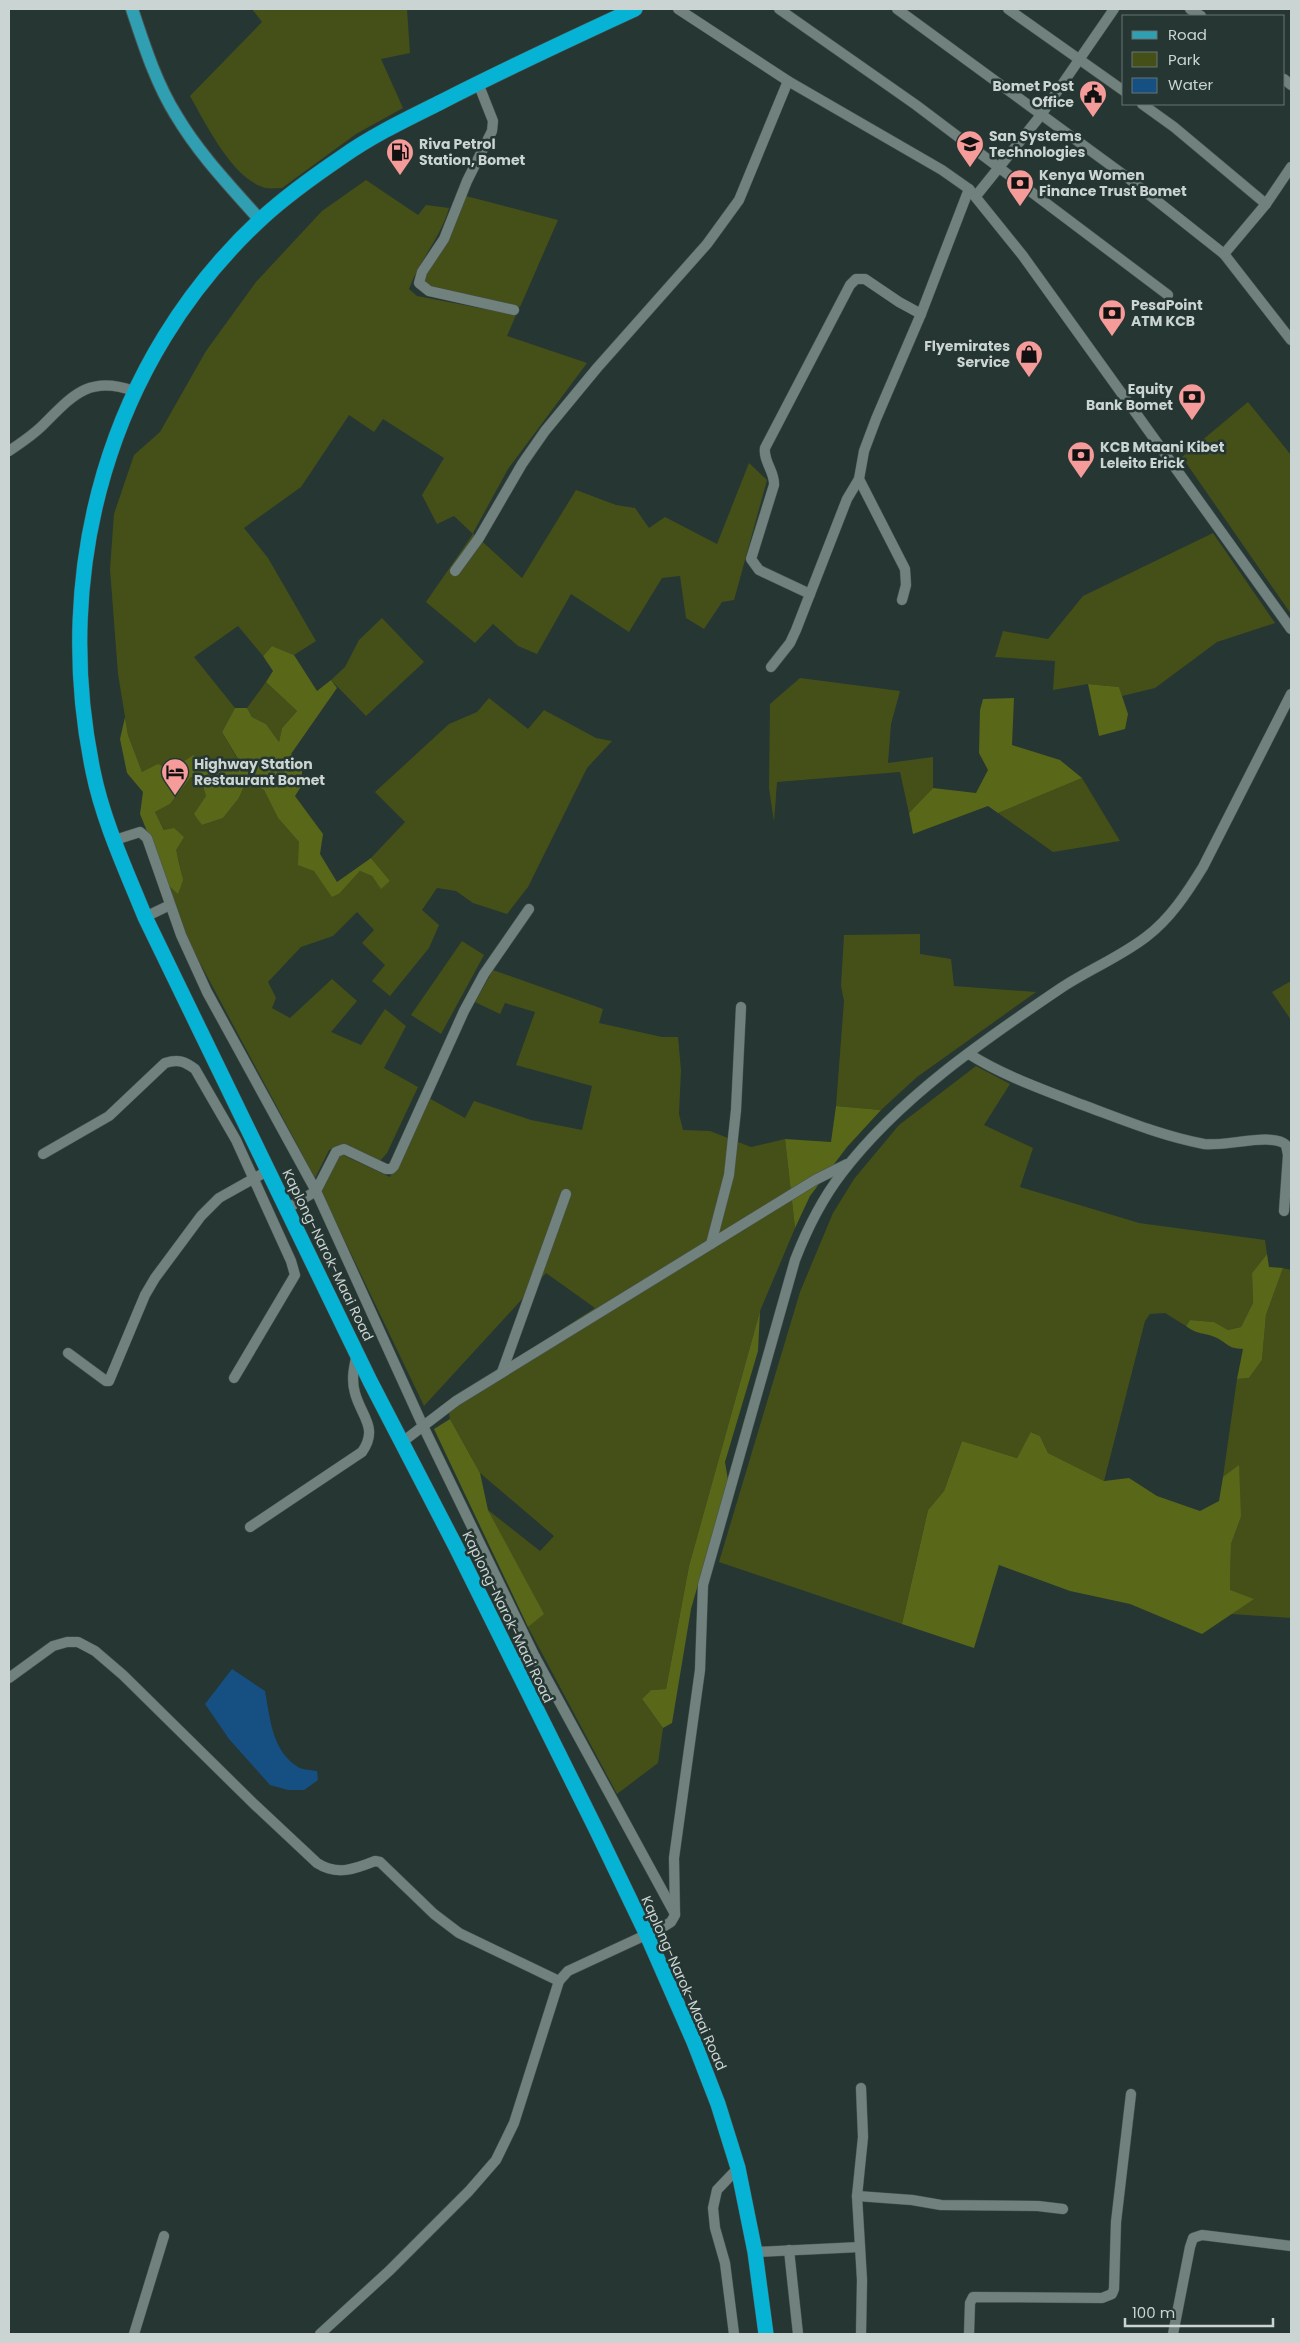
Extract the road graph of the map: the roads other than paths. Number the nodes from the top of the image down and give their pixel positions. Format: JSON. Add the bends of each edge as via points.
{"nodes":[{"id":1,"x":132,"y":9,"type":"edge"},
{"id":2,"x":635,"y":9,"type":"edge"},
{"id":3,"x":678,"y":9,"type":"edge"},
{"id":4,"x":779,"y":9,"type":"edge"},
{"id":5,"x":898,"y":9,"type":"edge"},
{"id":6,"x":1008,"y":9,"type":"edge"},
{"id":7,"x":1113,"y":9,"type":"edge"},
{"id":8,"x":1081,"y":60,"type":"junction"},
{"id":9,"x":788,"y":80,"type":"junction"},
{"id":10,"x":478,"y":83,"type":"junction"},
{"id":11,"x":1122,"y":89,"type":"edge"},
{"id":12,"x":1143,"y":105,"type":"edge"},
{"id":13,"x":1041,"y":115,"type":"junction"},
{"id":14,"x":997,"y":167,"type":"junction"},
{"id":15,"x":1291,"y":167,"type":"edge"},
{"id":16,"x":972,"y":192,"type":"junction"},
{"id":17,"x":1266,"y":204,"type":"junction"},
{"id":18,"x":260,"y":220,"type":"junction"},
{"id":19,"x":1224,"y":254,"type":"junction"},
{"id":20,"x":1168,"y":295,"type":"dead end"},
{"id":21,"x":514,"y":310,"type":"dead end"},
{"id":22,"x":921,"y":314,"type":"junction"},
{"id":23,"x":1291,"y":340,"type":"edge"},
{"id":24,"x":134,"y":391,"type":"junction"},
{"id":25,"x":9,"y":451,"type":"edge"},
{"id":26,"x":858,"y":479,"type":"junction"},
{"id":27,"x":455,"y":571,"type":"dead end"},
{"id":28,"x":810,"y":594,"type":"junction"},
{"id":29,"x":902,"y":600,"type":"dead end"},
{"id":30,"x":1291,"y":629,"type":"edge"},
{"id":31,"x":771,"y":667,"type":"dead end"},
{"id":32,"x":1291,"y":694,"type":"edge"},
{"id":33,"x":114,"y":840,"type":"junction"},
{"id":34,"x":170,"y":905,"type":"junction"},
{"id":35,"x":529,"y":909,"type":"dead end"},
{"id":36,"x":145,"y":917,"type":"junction"},
{"id":37,"x":741,"y":1007,"type":"dead end"},
{"id":38,"x":969,"y":1054,"type":"junction"},
{"id":39,"x":43,"y":1154,"type":"dead end"},
{"id":40,"x":851,"y":1162,"type":"junction"},
{"id":41,"x":269,"y":1170,"type":"junction"},
{"id":42,"x":253,"y":1179,"type":"junction"},
{"id":43,"x":316,"y":1191,"type":"junction"},
{"id":44,"x":566,"y":1194,"type":"dead end"},
{"id":45,"x":288,"y":1208,"type":"junction"},
{"id":46,"x":1284,"y":1211,"type":"dead end"},
{"id":47,"x":711,"y":1244,"type":"junction"},
{"id":48,"x":68,"y":1353,"type":"dead end"},
{"id":49,"x":357,"y":1353,"type":"junction"},
{"id":50,"x":502,"y":1372,"type":"junction"},
{"id":51,"x":234,"y":1378,"type":"dead end"},
{"id":52,"x":423,"y":1426,"type":"junction"},
{"id":53,"x":401,"y":1443,"type":"junction"},
{"id":54,"x":250,"y":1527,"type":"dead end"},
{"id":55,"x":535,"y":1657,"type":"junction"},
{"id":56,"x":513,"y":1666,"type":"junction"},
{"id":57,"x":9,"y":1678,"type":"edge"},
{"id":58,"x":675,"y":1915,"type":"junction"},
{"id":59,"x":647,"y":1935,"type":"junction"},
{"id":60,"x":559,"y":1981,"type":"junction"},
{"id":61,"x":861,"y":2088,"type":"dead end"},
{"id":62,"x":1130,"y":2094,"type":"dead end"},
{"id":63,"x":738,"y":2168,"type":"junction"},
{"id":64,"x":857,"y":2196,"type":"junction"},
{"id":65,"x":1063,"y":2209,"type":"dead end"},
{"id":66,"x":164,"y":2236,"type":"dead end"},
{"id":67,"x":1291,"y":2246,"type":"edge"},
{"id":68,"x":860,"y":2247,"type":"junction"},
{"id":69,"x":789,"y":2250,"type":"junction"},
{"id":70,"x":755,"y":2252,"type":"junction"},
{"id":71,"x":134,"y":2334,"type":"edge"},
{"id":72,"x":320,"y":2334,"type":"edge"},
{"id":73,"x":734,"y":2334,"type":"edge"},
{"id":74,"x":766,"y":2334,"type":"edge"},
{"id":75,"x":798,"y":2334,"type":"edge"},
{"id":76,"x":861,"y":2334,"type":"edge"},
{"id":77,"x":969,"y":2334,"type":"edge"},
{"id":78,"x":1173,"y":2334,"type":"edge"}],
"edges":[{"from":1,"to":18,"type":"main road","via":[[158,81],[175,114],[208,162]]},
{"from":2,"to":10,"type":"highway","name":"Kaplong-Narok-Maai Road"},
{"from":3,"to":9,"type":"street"},
{"from":4,"to":14,"type":"street","via":[[916,105]]},
{"from":5,"to":13,"type":"street"},
{"from":6,"to":8,"type":"street"},
{"from":7,"to":8,"type":"street"},
{"from":8,"to":11,"type":"street"},
{"from":8,"to":13,"type":"street"},
{"from":9,"to":16,"type":"street","via":[[942,170]]},
{"from":9,"to":27,"type":"street","via":[[739,200],[707,244],[545,431]]},
{"from":10,"to":18,"type":"highway","name":"Kaplong-Narok-Maai Road","via":[[345,154]]},
{"from":10,"to":21,"type":"street","via":[[493,121],[492,131],[467,181],[444,239],[422,272],[419,283],[429,291]]},
{"from":12,"to":17,"type":"street"},
{"from":13,"to":14,"type":"street"},
{"from":13,"to":19,"type":"street"},
{"from":14,"to":16,"type":"street"},
{"from":14,"to":20,"type":"street"},
{"from":15,"to":17,"type":"street"},
{"from":16,"to":22,"type":"street"},
{"from":16,"to":30,"type":"street","via":[[1022,256]]},
{"from":17,"to":19,"type":"street"},
{"from":18,"to":24,"type":"highway","name":"Kaplong-Narok-Maai Road","via":[[213,271],[174,322]]},
{"from":19,"to":23,"type":"street"},
{"from":22,"to":26,"type":"street","via":[[876,419]]},
{"from":22,"to":28,"type":"street","via":[[865,278],[856,278],[765,448],[774,486],[751,559],[759,570]]},
{"from":24,"to":25,"type":"street","via":[[109,385],[82,390]]},
{"from":24,"to":33,"type":"highway","name":"Kaplong-Narok-Maai Road","via":[[117,435],[93,517],[79,617],[78,651],[88,743],[99,795]]},
{"from":26,"to":28,"type":"street"},
{"from":26,"to":29,"type":"street","via":[[905,569],[906,585]]},
{"from":28,"to":31,"type":"street","via":[[790,643]]},
{"from":32,"to":38,"type":"street","via":[[1203,867],[1166,918],[1146,938],[1072,981]]},
{"from":33,"to":34,"type":"street","via":[[144,833]]},
{"from":33,"to":36,"type":"highway","name":"Kaplong-Narok-Maai Road"},
{"from":34,"to":36,"type":"street"},
{"from":34,"to":43,"type":"street","via":[[207,992]]},
{"from":35,"to":43,"type":"street","via":[[484,974],[464,1011],[394,1166],[386,1169],[344,1149],[336,1152]]},
{"from":36,"to":41,"type":"highway","name":"Kaplong-Narok-Maai Road"},
{"from":37,"to":47,"type":"street","via":[[729,1175]]},
{"from":38,"to":40,"type":"street","via":[[913,1097]]},
{"from":38,"to":46,"type":"street","via":[[1006,1075],[1169,1136],[1224,1145],[1265,1139],[1282,1142],[1288,1155]]},
{"from":39,"to":42,"type":"street","via":[[109,1116],[165,1063],[174,1060],[195,1069],[236,1140]]},
{"from":40,"to":47,"type":"street","via":[[815,1180]]},
{"from":40,"to":58,"type":"street","via":[[817,1211],[795,1260],[703,1586],[700,1670],[674,1858]]},
{"from":41,"to":42,"type":"street"},
{"from":41,"to":45,"type":"highway","name":"Kaplong-Narok-Maai Road"},
{"from":42,"to":48,"type":"street","via":[[219,1198],[201,1216],[155,1278],[111,1379],[106,1381]]},
{"from":42,"to":51,"type":"street","via":[[295,1275]]},
{"from":43,"to":45,"type":"street"},
{"from":43,"to":52,"type":"street"},
{"from":44,"to":50,"type":"street"},
{"from":45,"to":49,"type":"highway","name":"Kaplong-Narok-Maai Road"},
{"from":47,"to":50,"type":"street"},
{"from":49,"to":53,"type":"highway","name":"Kaplong-Narok-Maai Road"},
{"from":49,"to":54,"type":"street","via":[[352,1375],[370,1441],[362,1452]]},
{"from":50,"to":52,"type":"street"},
{"from":52,"to":53,"type":"street"},
{"from":52,"to":55,"type":"street"},
{"from":53,"to":56,"type":"highway","name":"Kaplong-Narok-Maai Road"},
{"from":55,"to":56,"type":"street"},
{"from":55,"to":58,"type":"street"},
{"from":56,"to":59,"type":"highway","name":"Kaplong-Narok-Maai Road"},
{"from":57,"to":60,"type":"street","via":[[53,1646],[78,1642],[96,1651],[317,1863],[325,1868],[346,1871],[380,1862],[434,1914],[459,1933]]},
{"from":58,"to":59,"type":"street","via":[[671,1922]]},
{"from":59,"to":60,"type":"street","via":[[573,1968]]},
{"from":59,"to":63,"type":"highway","name":"Kaplong-Narok-Maai Road","via":[[694,2042]]},
{"from":60,"to":72,"type":"street","via":[[514,2122],[496,2160],[469,2191]]},
{"from":61,"to":64,"type":"street","via":[[863,2136]]},
{"from":62,"to":77,"type":"street","via":[[1112,2294],[1102,2298],[973,2297]]},
{"from":63,"to":70,"type":"highway","name":"Kaplong-Narok-Maai Road"},
{"from":63,"to":73,"type":"street","via":[[718,2190],[713,2208],[725,2263]]},
{"from":64,"to":65,"type":"street","via":[[941,2205]]},
{"from":64,"to":68,"type":"street"},
{"from":66,"to":71,"type":"street"},
{"from":67,"to":78,"type":"street","via":[[1202,2235],[1193,2238]]},
{"from":68,"to":69,"type":"street"},
{"from":68,"to":76,"type":"street"},
{"from":69,"to":70,"type":"street"},
{"from":69,"to":75,"type":"street"},
{"from":70,"to":74,"type":"highway","name":"Kaplong-Narok-Maai Road"}]}
